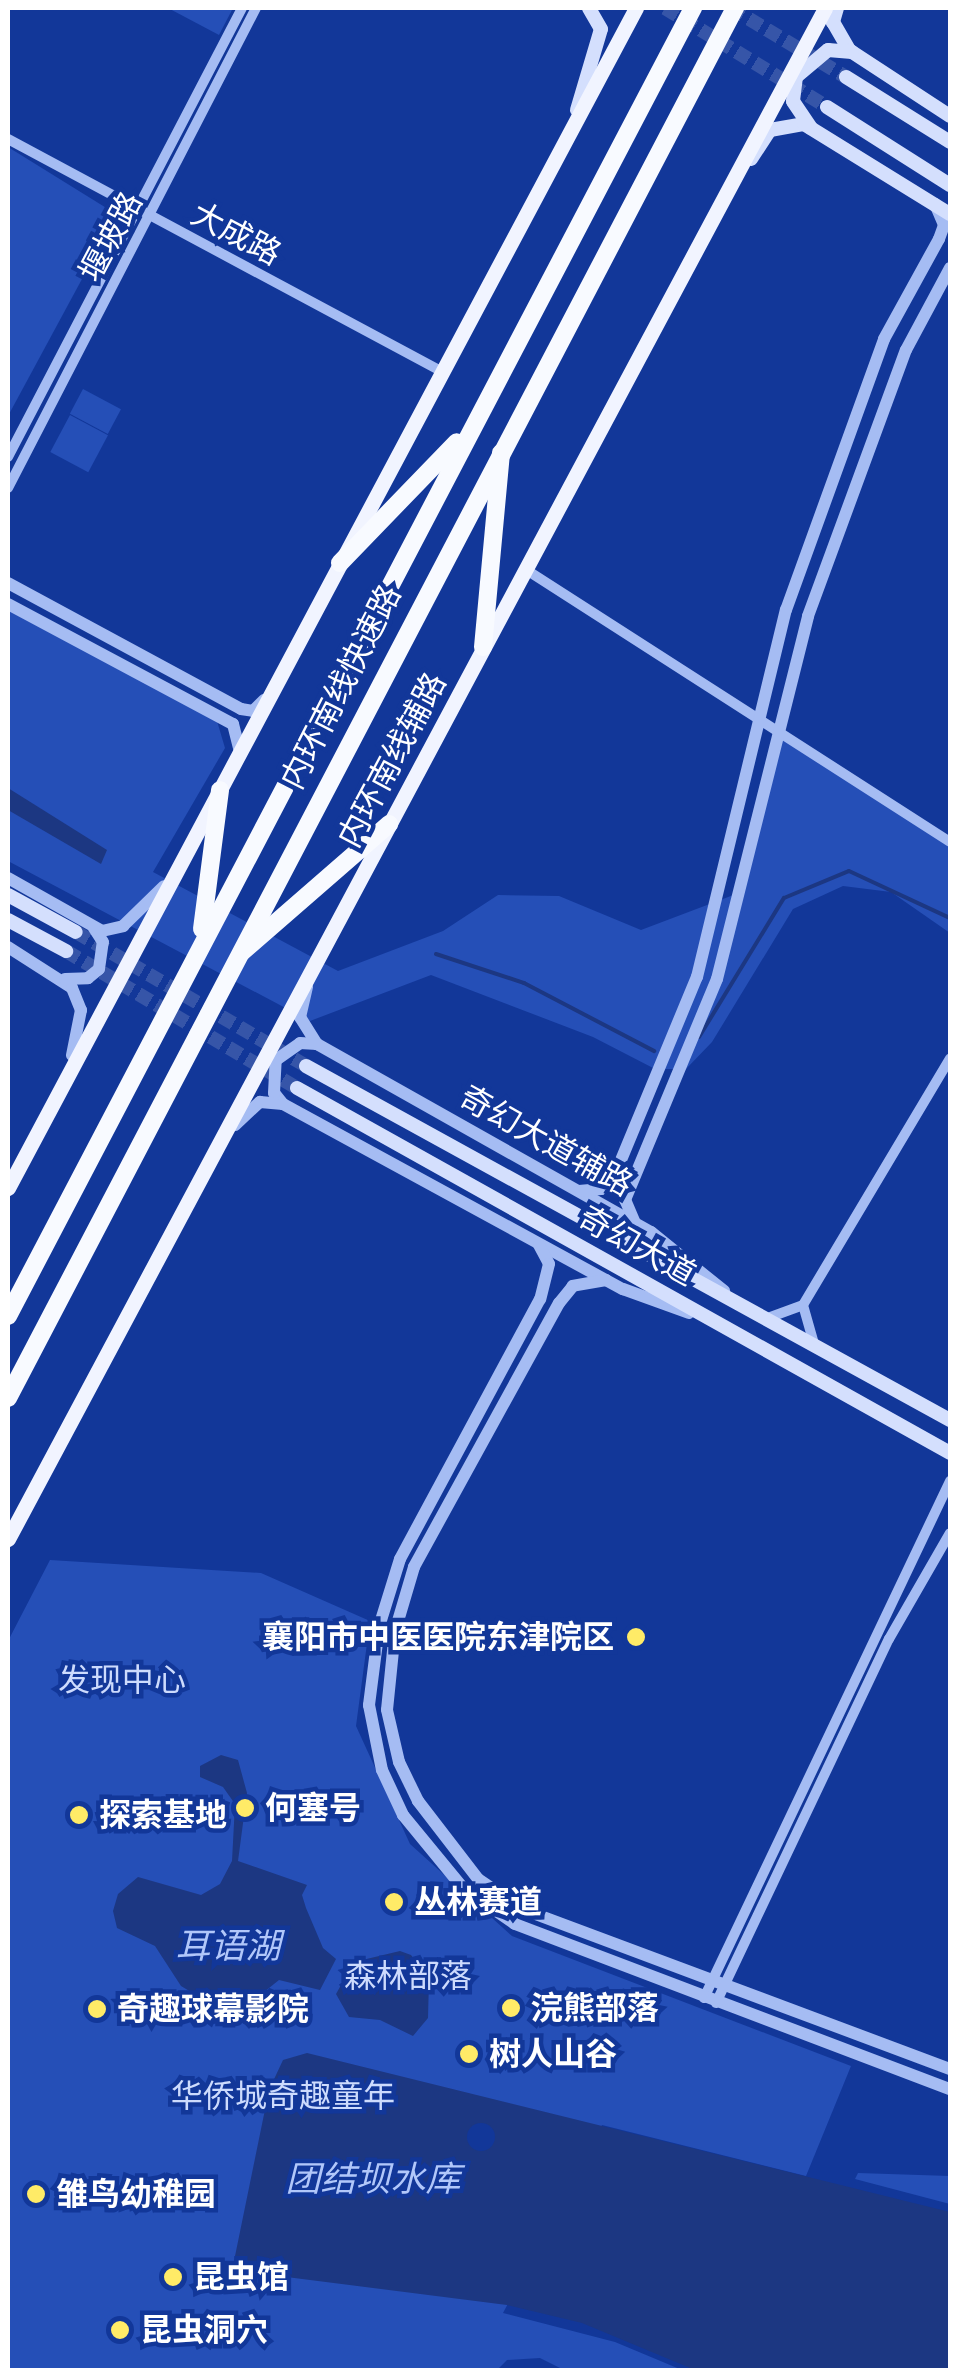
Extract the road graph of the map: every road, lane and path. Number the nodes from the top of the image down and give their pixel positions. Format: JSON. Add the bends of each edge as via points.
{"nodes":[{"id":1,"x":242,"y":8,"type":"edge"},
{"id":2,"x":256,"y":8,"type":"edge"},
{"id":3,"x":589,"y":8,"type":"edge"},
{"id":4,"x":636,"y":8,"type":"edge"},
{"id":5,"x":693,"y":8,"type":"edge"},
{"id":6,"x":735,"y":8,"type":"edge"},
{"id":7,"x":824,"y":8,"type":"edge"},
{"id":8,"x":837,"y":8,"type":"edge"},
{"id":9,"x":852,"y":52,"type":"junction"},
{"id":10,"x":846,"y":77,"type":"tunnel mouth"},
{"id":11,"x":827,"y":107,"type":"tunnel mouth"},
{"id":12,"x":950,"y":116,"type":"edge"},
{"id":13,"x":571,"y":129,"type":"junction"},
{"id":14,"x":812,"y":129,"type":"junction"},
{"id":15,"x":8,"y":139,"type":"edge"},
{"id":16,"x":950,"y":142,"type":"edge"},
{"id":17,"x":950,"y":185,"type":"edge"},
{"id":18,"x":935,"y":204,"type":"junction"},
{"id":19,"x":138,"y":210,"type":"junction"},
{"id":20,"x":950,"y":214,"type":"edge"},
{"id":21,"x":150,"y":217,"type":"junction"},
{"id":22,"x":712,"y":218,"type":"junction"},
{"id":23,"x":950,"y":268,"type":"edge"},
{"id":24,"x":442,"y":372,"type":"junction"},
{"id":25,"x":471,"y":428,"type":"junction"},
{"id":26,"x":502,"y":442,"type":"junction"},
{"id":27,"x":8,"y":457,"type":"edge"},
{"id":28,"x":8,"y":488,"type":"edge"},
{"id":29,"x":340,"y":562,"type":"junction"},
{"id":30,"x":525,"y":569,"type":"junction"},
{"id":31,"x":8,"y":583,"type":"edge"},
{"id":32,"x":8,"y":604,"type":"edge"},
{"id":33,"x":483,"y":647,"type":"junction"},
{"id":34,"x":270,"y":695,"type":"junction"},
{"id":35,"x":761,"y":716,"type":"junction"},
{"id":36,"x":778,"y":728,"type":"junction"},
{"id":37,"x":238,"y":755,"type":"junction"},
{"id":38,"x":220,"y":790,"type":"junction"},
{"id":39,"x":389,"y":824,"type":"junction"},
{"id":40,"x":950,"y":842,"type":"edge"},
{"id":41,"x":176,"y":873,"type":"junction"},
{"id":42,"x":8,"y":878,"type":"edge"},
{"id":43,"x":8,"y":895,"type":"edge"},
{"id":44,"x":8,"y":920,"type":"edge"},
{"id":45,"x":92,"y":925,"type":"junction"},
{"id":46,"x":76,"y":932,"type":"tunnel mouth"},
{"id":47,"x":200,"y":943,"type":"junction"},
{"id":48,"x":8,"y":947,"type":"edge"},
{"id":49,"x":66,"y":951,"type":"tunnel mouth"},
{"id":50,"x":234,"y":959,"type":"junction"},
{"id":51,"x":311,"y":970,"type":"junction"},
{"id":52,"x":65,"y":979,"type":"junction"},
{"id":53,"x":317,"y":1044,"type":"junction"},
{"id":54,"x":950,"y":1058,"type":"edge"},
{"id":55,"x":306,"y":1066,"type":"tunnel mouth"},
{"id":56,"x":297,"y":1088,"type":"tunnel mouth"},
{"id":57,"x":56,"y":1096,"type":"junction"},
{"id":58,"x":283,"y":1104,"type":"junction"},
{"id":59,"x":210,"y":1159,"type":"junction"},
{"id":60,"x":8,"y":1188,"type":"edge"},
{"id":61,"x":578,"y":1191,"type":"junction"},
{"id":62,"x":635,"y":1223,"type":"junction"},
{"id":63,"x":540,"y":1246,"type":"junction"},
{"id":64,"x":606,"y":1280,"type":"junction"},
{"id":65,"x":738,"y":1302,"type":"junction"},
{"id":66,"x":803,"y":1304,"type":"junction"},
{"id":67,"x":8,"y":1316,"type":"edge"},
{"id":68,"x":766,"y":1319,"type":"junction"},
{"id":69,"x":721,"y":1324,"type":"junction"},
{"id":70,"x":814,"y":1344,"type":"junction"},
{"id":71,"x":8,"y":1398,"type":"edge"},
{"id":72,"x":950,"y":1420,"type":"edge"},
{"id":73,"x":950,"y":1453,"type":"edge"},
{"id":74,"x":950,"y":1481,"type":"edge"},
{"id":75,"x":950,"y":1533,"type":"edge"},
{"id":76,"x":8,"y":1539,"type":"edge"},
{"id":77,"x":716,"y":1985,"type":"junction"},
{"id":78,"x":710,"y":2001,"type":"junction"},
{"id":79,"x":950,"y":2069,"type":"edge"},
{"id":80,"x":950,"y":2089,"type":"edge"}],
"edges":[{"from":1,"to":19,"type":"street","name":"堰坡路"},
{"from":2,"to":21,"type":"street","name":"堰坡路"},
{"from":3,"to":13,"type":"main road","via":[[601,29]]},
{"from":4,"to":13,"type":"main road"},
{"from":5,"to":25,"type":"highway","name":"内环南线快速路"},
{"from":6,"to":26,"type":"highway","name":"内环南线快速路"},
{"from":7,"to":22,"type":"main road","name":"内环南线辅路"},
{"from":8,"to":9,"type":"main road","via":[[837,36]]},
{"from":9,"to":12,"type":"main road"},
{"from":9,"to":14,"type":"main road","via":[[828,50],[796,77],[793,100]]},
{"from":10,"to":16,"type":"main road"},
{"from":11,"to":17,"type":"main road"},
{"from":13,"to":24,"type":"main road"},
{"from":14,"to":18,"type":"main road"},
{"from":14,"to":22,"type":"main road","via":[[787,124],[770,130]]},
{"from":15,"to":19,"type":"street","name":"大成路"},
{"from":18,"to":20,"type":"main road"},
{"from":18,"to":35,"type":"street","via":[[944,225],[884,339],[840,456],[786,610]]},
{"from":19,"to":21,"type":"street","name":"大成路"},
{"from":19,"to":27,"type":"street","name":"堰坡路"},
{"from":21,"to":24,"type":"street","name":"大成路"},
{"from":21,"to":28,"type":"street","name":"堰坡路"},
{"from":22,"to":30,"type":"main road","name":"内环南线辅路"},
{"from":23,"to":36,"type":"street","via":[[906,350],[862,460]]},
{"from":24,"to":29,"type":"main road"},
{"from":25,"to":29,"type":"highway"},
{"from":25,"to":47,"type":"highway","name":"内环南线快速路"},
{"from":26,"to":33,"type":"highway"},
{"from":26,"to":50,"type":"highway","name":"内环南线快速路"},
{"from":29,"to":34,"type":"main road"},
{"from":30,"to":33,"type":"main road","name":"内环南线辅路"},
{"from":30,"to":35,"type":"street"},
{"from":31,"to":34,"type":"street","via":[[247,712]]},
{"from":32,"to":37,"type":"street","via":[[234,724]]},
{"from":33,"to":39,"type":"main road","name":"内环南线辅路"},
{"from":34,"to":37,"type":"main road"},
{"from":35,"to":36,"type":"street"},
{"from":35,"to":61,"type":"street","via":[[697,977],[614,1177],[601,1189]]},
{"from":36,"to":40,"type":"street"},
{"from":36,"to":62,"type":"street","via":[[718,979],[626,1200]]},
{"from":37,"to":38,"type":"main road"},
{"from":38,"to":41,"type":"main road"},
{"from":38,"to":47,"type":"highway"},
{"from":39,"to":50,"type":"highway"},
{"from":39,"to":51,"type":"main road","name":"内环南线辅路"},
{"from":41,"to":45,"type":"street","via":[[123,926]]},
{"from":41,"to":57,"type":"main road"},
{"from":42,"to":45,"type":"street"},
{"from":43,"to":46,"type":"main road"},
{"from":44,"to":49,"type":"main road"},
{"from":45,"to":52,"type":"street","via":[[103,942],[99,969],[88,978]]},
{"from":47,"to":67,"type":"highway","name":"内环南线快速路"},
{"from":48,"to":52,"type":"street"},
{"from":50,"to":71,"type":"highway","name":"内环南线快速路"},
{"from":51,"to":53,"type":"street","via":[[300,1016]]},
{"from":51,"to":59,"type":"main road","name":"内环南线辅路"},
{"from":52,"to":57,"type":"street","via":[[81,1010],[80,1037]]},
{"from":53,"to":58,"type":"street","via":[[300,1043],[276,1060],[274,1094]]},
{"from":53,"to":61,"type":"street","name":"奇幻大道辅路"},
{"from":54,"to":66,"type":"street"},
{"from":55,"to":65,"type":"main road","name":"奇幻大道"},
{"from":56,"to":69,"type":"main road","name":"奇幻大道"},
{"from":57,"to":60,"type":"main road"},
{"from":58,"to":59,"type":"street","via":[[260,1102],[247,1109]]},
{"from":58,"to":63,"type":"street"},
{"from":59,"to":76,"type":"main road","name":"内环南线辅路"},
{"from":61,"to":62,"type":"street","name":"奇幻大道辅路"},
{"from":62,"to":65,"type":"street","name":"奇幻大道辅路"},
{"from":63,"to":64,"type":"street"},
{"from":63,"to":78,"type":"street","via":[[549,1264],[540,1299],[400,1559],[387,1601],[369,1705],[382,1770],[403,1815],[463,1888],[515,1924]]},
{"from":64,"to":69,"type":"street"},
{"from":64,"to":77,"type":"street","via":[[573,1286],[559,1303],[414,1566],[395,1631],[387,1710],[398,1762],[418,1801],[478,1878],[522,1909]]},
{"from":65,"to":68,"type":"main road","name":"奇幻大道"},
{"from":66,"to":68,"type":"street"},
{"from":66,"to":70,"type":"street"},
{"from":68,"to":70,"type":"main road","name":"奇幻大道"},
{"from":69,"to":73,"type":"main road","name":"奇幻大道"},
{"from":70,"to":72,"type":"main road","name":"奇幻大道"},
{"from":74,"to":77,"type":"street"},
{"from":75,"to":77,"type":"street","via":[[889,1639]]},
{"from":77,"to":78,"type":"street"},
{"from":77,"to":79,"type":"street"},
{"from":78,"to":80,"type":"street"}]}
